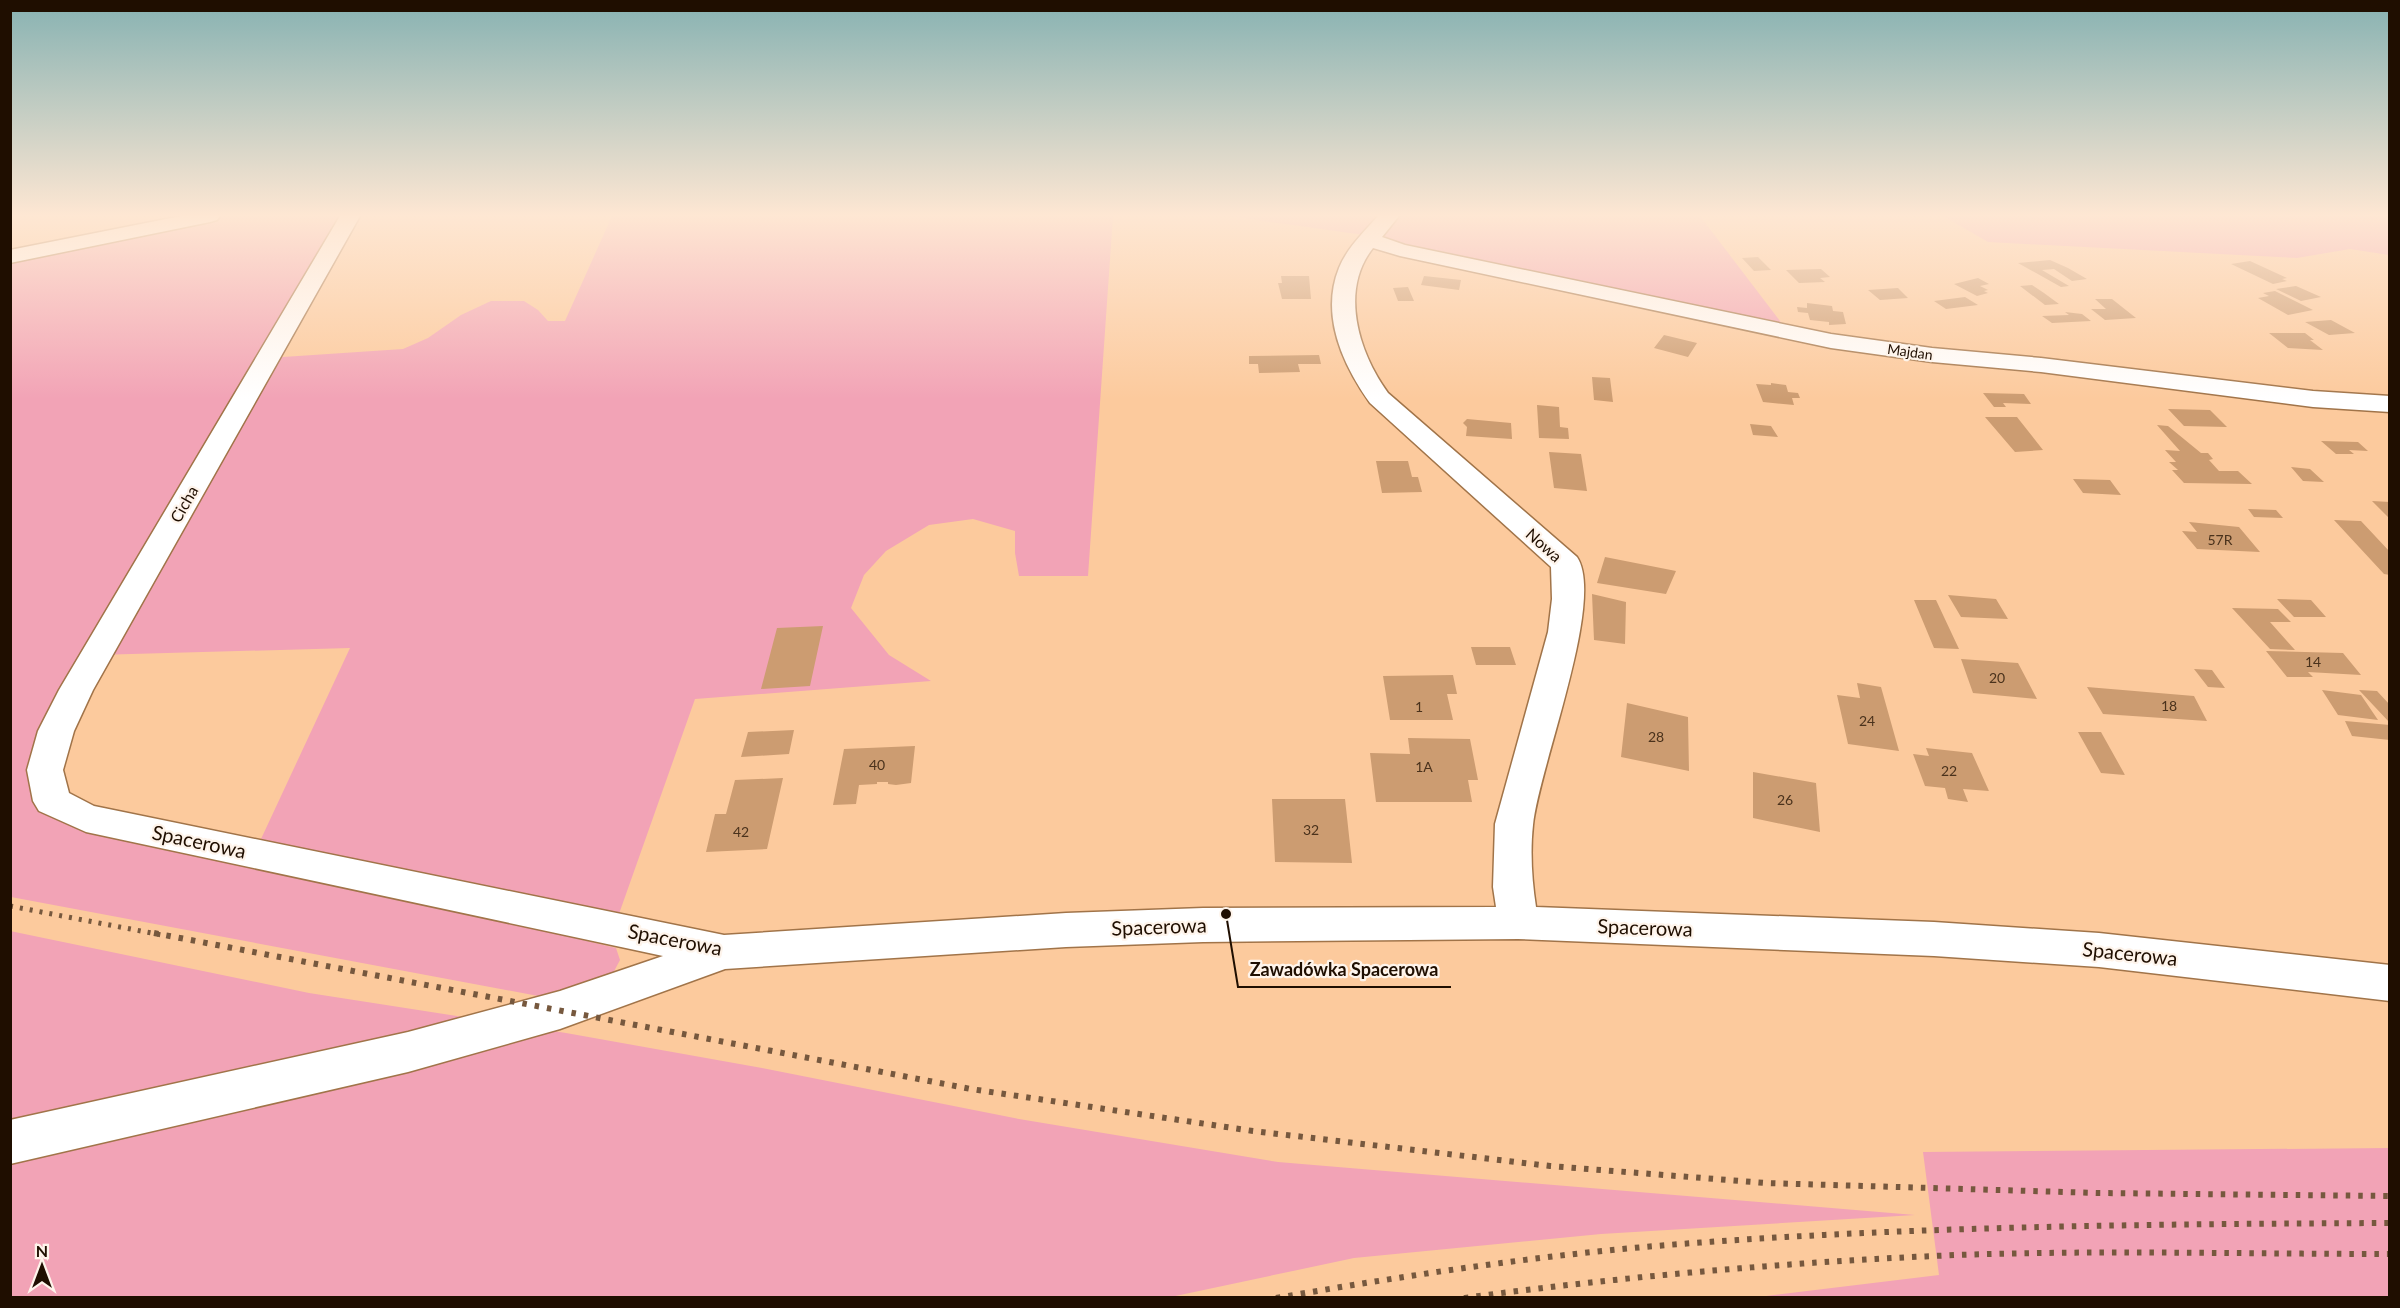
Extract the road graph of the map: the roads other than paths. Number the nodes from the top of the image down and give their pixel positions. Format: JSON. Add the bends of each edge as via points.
{"nodes":[{"id":1,"x":315,"y":277,"type":"edge"},
{"id":2,"x":1347,"y":277,"type":"edge"},
{"id":3,"x":1527,"y":277,"type":"edge"},
{"id":4,"x":2390,"y":404,"type":"edge"},
{"id":5,"x":52,"y":801,"type":"joint"},
{"id":6,"x":1518,"y":923,"type":"junction"},
{"id":7,"x":724,"y":952,"type":"junction"},
{"id":8,"x":2390,"y":983,"type":"edge"},
{"id":9,"x":10,"y":1142,"type":"edge"}],
"edges":[{"from":1,"to":5,"type":"street","name":"Cicha","via":[[76,690],[56,731],[45,770]]},
{"from":2,"to":6,"type":"street","name":"Nowa","via":[[1344,305],[1355,354],[1379,398],[1566,564],[1568,599],[1563,632],[1514,824],[1513,887]]},
{"from":3,"to":4,"type":"street","name":"Majdan","via":[[1830,341],[2313,399]]},
{"from":5,"to":7,"type":"street","name":"Spacerowa","via":[[86,818]]},
{"from":6,"to":7,"type":"street","name":"Spacerowa","via":[[1066,930]]},
{"from":6,"to":8,"type":"street","name":"Spacerowa","via":[[1934,939],[2099,950]]},
{"from":7,"to":9,"type":"street","via":[[560,1010],[408,1052]]}]}
